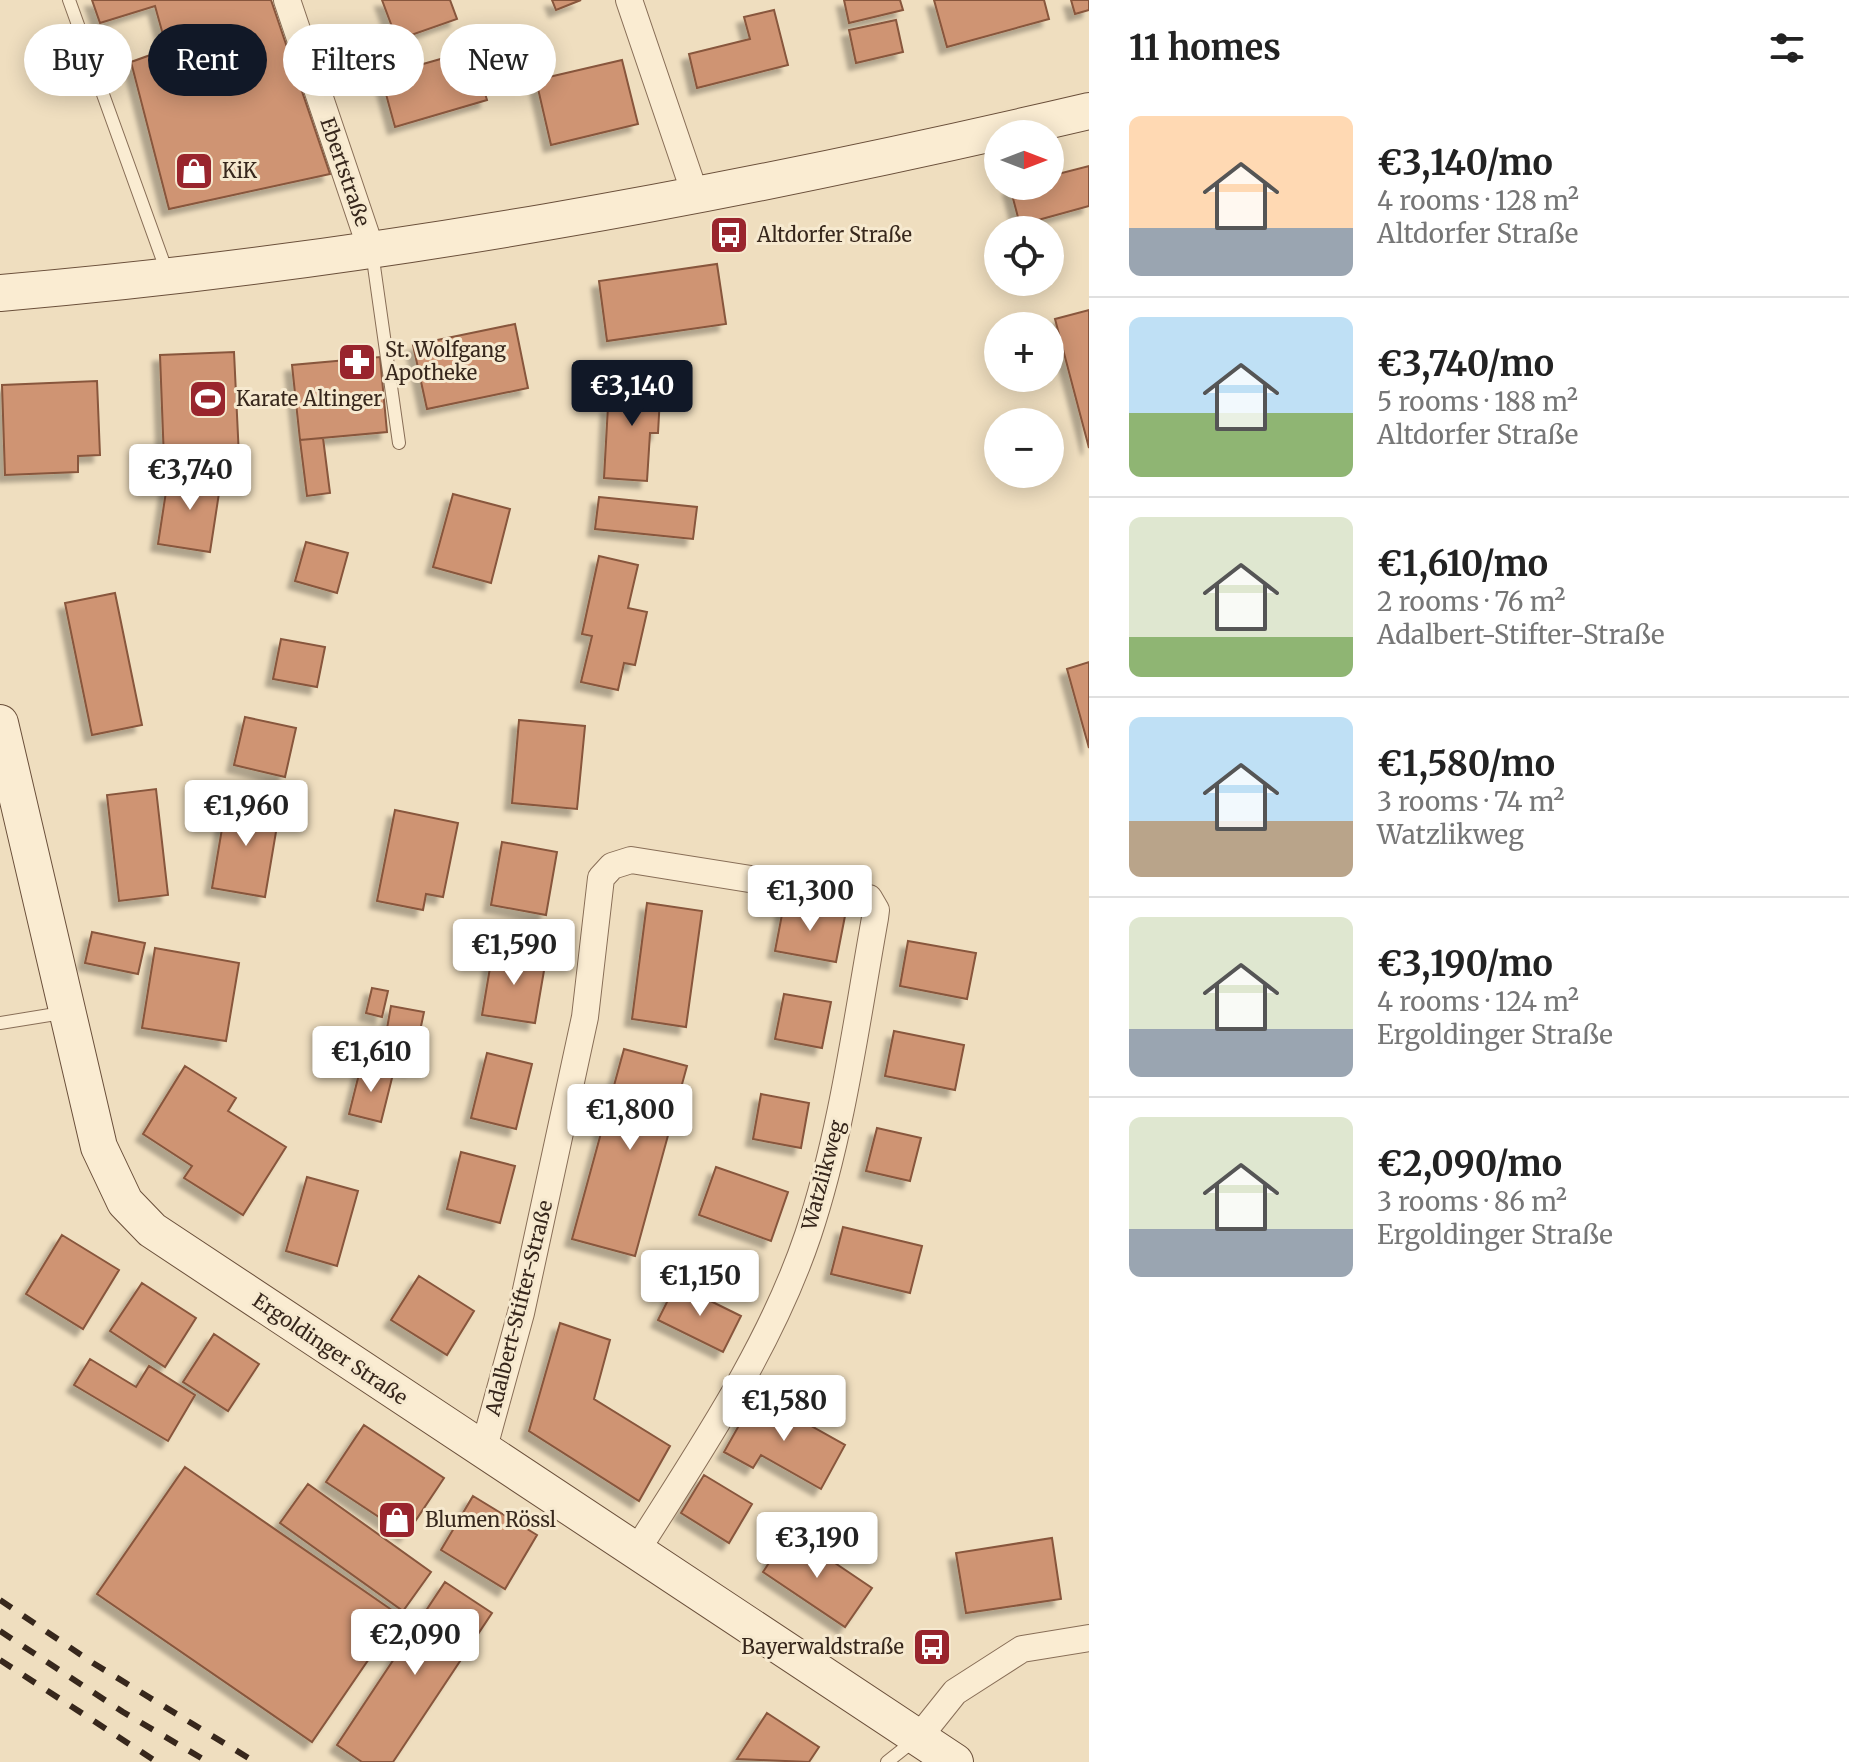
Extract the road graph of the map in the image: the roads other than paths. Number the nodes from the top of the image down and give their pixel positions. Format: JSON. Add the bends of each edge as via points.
{"nodes":[{"id":1,"x":69,"y":0,"type":"edge"},
{"id":2,"x":287,"y":0,"type":"edge"},
{"id":3,"x":629,"y":0,"type":"edge"},
{"id":4,"x":1089,"y":111,"type":"edge"},
{"id":5,"x":695,"y":194,"type":"junction"},
{"id":6,"x":372,"y":252,"type":"junction"},
{"id":7,"x":169,"y":277,"type":"junction"},
{"id":8,"x":0,"y":293,"type":"edge"},
{"id":9,"x":399,"y":443,"type":"dead end"},
{"id":10,"x":0,"y":723,"type":"edge"},
{"id":11,"x":874,"y":903,"type":"joint"},
{"id":12,"x":65,"y":1012,"type":"junction"},
{"id":13,"x":0,"y":1023,"type":"edge"},
{"id":14,"x":483,"y":1451,"type":"junction"},
{"id":15,"x":637,"y":1550,"type":"junction"},
{"id":16,"x":1089,"y":1638,"type":"edge"},
{"id":17,"x":919,"y":1737,"type":"junction"},
{"id":18,"x":887,"y":1762,"type":"edge"},
{"id":19,"x":955,"y":1762,"type":"edge"}],
"edges":[{"from":1,"to":7,"type":"lane"},
{"from":2,"to":6,"type":"street","name":"Ebertstraße"},
{"from":3,"to":5,"type":"street"},
{"from":4,"to":5,"type":"main road"},
{"from":5,"to":6,"type":"main road"},
{"from":6,"to":7,"type":"main road"},
{"from":6,"to":9,"type":"lane"},
{"from":7,"to":8,"type":"main road"},
{"from":10,"to":12,"type":"main road","name":"Ergoldinger Straße"},
{"from":11,"to":14,"type":"street","name":"Adalbert-Stifter-Straße","via":[[863,896],[631,860],[612,866],[601,878],[585,1017],[521,1313]]},
{"from":11,"to":15,"type":"street","name":"Watzlikweg","via":[[844,1093],[808,1235],[764,1340]]},
{"from":12,"to":13,"type":"lane"},
{"from":12,"to":14,"type":"main road","name":"Ergoldinger Straße","via":[[99,1147],[137,1217]]},
{"from":14,"to":15,"type":"main road","name":"Ergoldinger Straße"},
{"from":15,"to":17,"type":"main road","name":"Ergoldinger Straße"},
{"from":16,"to":17,"type":"street","via":[[1022,1649],[955,1692]]},
{"from":17,"to":18,"type":"lane"},
{"from":17,"to":19,"type":"main road","name":"Ergoldinger Straße"}]}
